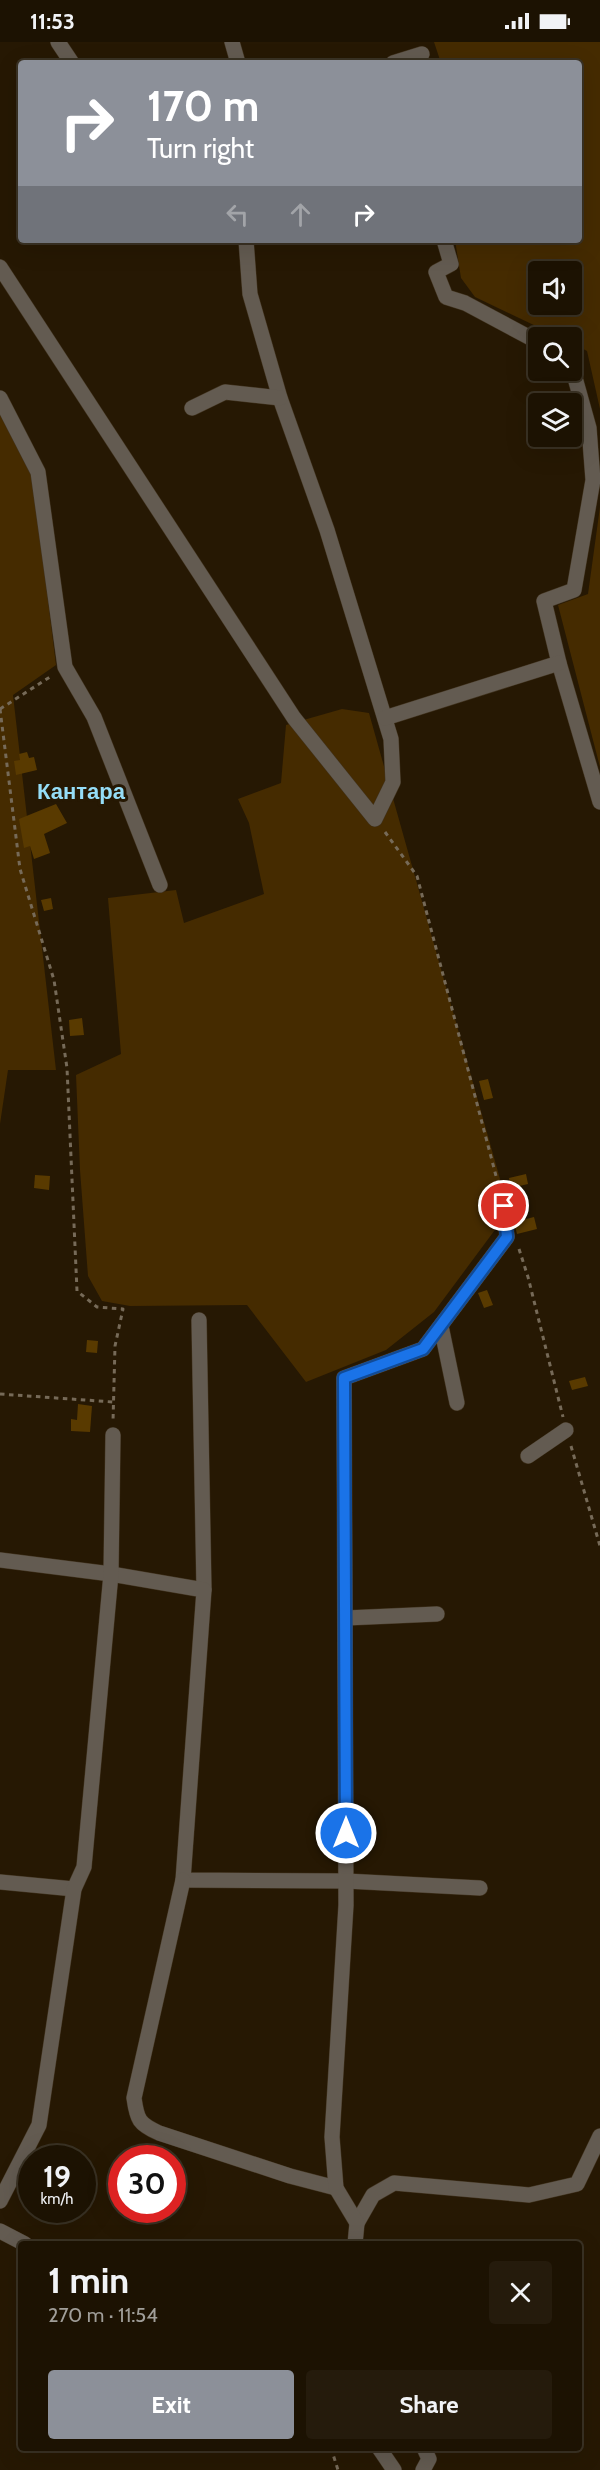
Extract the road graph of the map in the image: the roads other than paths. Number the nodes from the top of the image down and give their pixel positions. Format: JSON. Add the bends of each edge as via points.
{"nodes":[{"id":1,"x":58,"y":42,"type":"edge"},
{"id":2,"x":232,"y":42,"type":"edge"},
{"id":3,"x":421,"y":53,"type":"edge"},
{"id":4,"x":70,"y":60,"type":"edge"},
{"id":5,"x":237,"y":60,"type":"edge"},
{"id":6,"x":401,"y":60,"type":"edge"},
{"id":7,"x":246,"y":243,"type":"edge"},
{"id":8,"x":445,"y":243,"type":"edge"},
{"id":9,"x":1,"y":273,"type":"edge"},
{"id":10,"x":528,"y":337,"type":"edge"},
{"id":11,"x":576,"y":381,"type":"edge"},
{"id":12,"x":0,"y":398,"type":"edge"},
{"id":13,"x":280,"y":398,"type":"junction"},
{"id":14,"x":192,"y":408,"type":"dead end"},
{"id":15,"x":559,"y":663,"type":"junction"},
{"id":16,"x":386,"y":718,"type":"junction"},
{"id":17,"x":600,"y":802,"type":"edge"},
{"id":18,"x":160,"y":885,"type":"dead end"},
{"id":19,"x":504,"y":1206,"type":"road end"},
{"id":20,"x":199,"y":1320,"type":"dead end"},
{"id":21,"x":441,"y":1326,"type":"junction"},
{"id":22,"x":457,"y":1403,"type":"dead end"},
{"id":23,"x":566,"y":1430,"type":"road end"},
{"id":24,"x":113,"y":1435,"type":"road end"},
{"id":25,"x":528,"y":1456,"type":"dead end"},
{"id":26,"x":0,"y":1560,"type":"edge"},
{"id":27,"x":111,"y":1574,"type":"junction"},
{"id":28,"x":204,"y":1590,"type":"junction"},
{"id":29,"x":437,"y":1614,"type":"dead end"},
{"id":30,"x":346,"y":1618,"type":"junction"},
{"id":31,"x":183,"y":1880,"type":"junction"},
{"id":32,"x":346,"y":1881,"type":"junction"},
{"id":33,"x":0,"y":1882,"type":"edge"},
{"id":34,"x":480,"y":1888,"type":"dead end"},
{"id":35,"x":74,"y":1889,"type":"junction"},
{"id":36,"x":600,"y":2136,"type":"edge"},
{"id":37,"x":336,"y":2188,"type":"junction"},
{"id":38,"x":0,"y":2201,"type":"edge"},
{"id":39,"x":357,"y":2223,"type":"junction"},
{"id":40,"x":0,"y":2231,"type":"edge"},
{"id":41,"x":20,"y":2241,"type":"edge"},
{"id":42,"x":355,"y":2241,"type":"edge"},
{"id":43,"x":381,"y":2451,"type":"edge"},
{"id":44,"x":425,"y":2451,"type":"edge"},
{"id":45,"x":394,"y":2470,"type":"edge"},
{"id":46,"x":423,"y":2470,"type":"edge"}],
"edges":[{"from":1,"to":4,"type":"street"},
{"from":2,"to":5,"type":"street"},
{"from":3,"to":6,"type":"street"},
{"from":7,"to":13,"type":"street","via":[[250,294]]},
{"from":8,"to":10,"type":"street","via":[[451,264],[436,272],[446,297]]},
{"from":9,"to":16,"type":"street","via":[[294,718],[375,819],[393,782],[392,738]]},
{"from":11,"to":15,"type":"street","via":[[589,428],[593,480],[574,590],[544,601]]},
{"from":12,"to":18,"type":"street","via":[[38,472],[65,667],[94,717]]},
{"from":13,"to":14,"type":"street","via":[[225,392]]},
{"from":13,"to":16,"type":"street","via":[[327,530]]},
{"from":15,"to":16,"type":"street"},
{"from":15,"to":17,"type":"street"},
{"from":19,"to":21,"type":"street","via":[[507,1237]]},
{"from":20,"to":28,"type":"street"},
{"from":21,"to":22,"type":"street"},
{"from":21,"to":30,"type":"street","via":[[423,1349],[344,1378]]},
{"from":23,"to":25,"type":"street"},
{"from":24,"to":27,"type":"street"},
{"from":26,"to":27,"type":"street"},
{"from":27,"to":28,"type":"street"},
{"from":27,"to":35,"type":"street","via":[[84,1867]]},
{"from":28,"to":31,"type":"street"},
{"from":29,"to":30,"type":"street"},
{"from":30,"to":32,"type":"street"},
{"from":31,"to":32,"type":"street"},
{"from":31,"to":37,"type":"street","via":[[134,2098],[136,2115],[144,2126],[159,2133]]},
{"from":32,"to":34,"type":"street"},
{"from":32,"to":37,"type":"street","via":[[332,2137]]},
{"from":33,"to":35,"type":"street"},
{"from":35,"to":38,"type":"street","via":[[39,2126]]},
{"from":36,"to":39,"type":"street","via":[[577,2184],[529,2195],[394,2183],[373,2195]]},
{"from":37,"to":39,"type":"street"},
{"from":39,"to":42,"type":"street"},
{"from":40,"to":41,"type":"street"},
{"from":43,"to":45,"type":"street"},
{"from":44,"to":46,"type":"street","via":[[429,2459]]}]}
